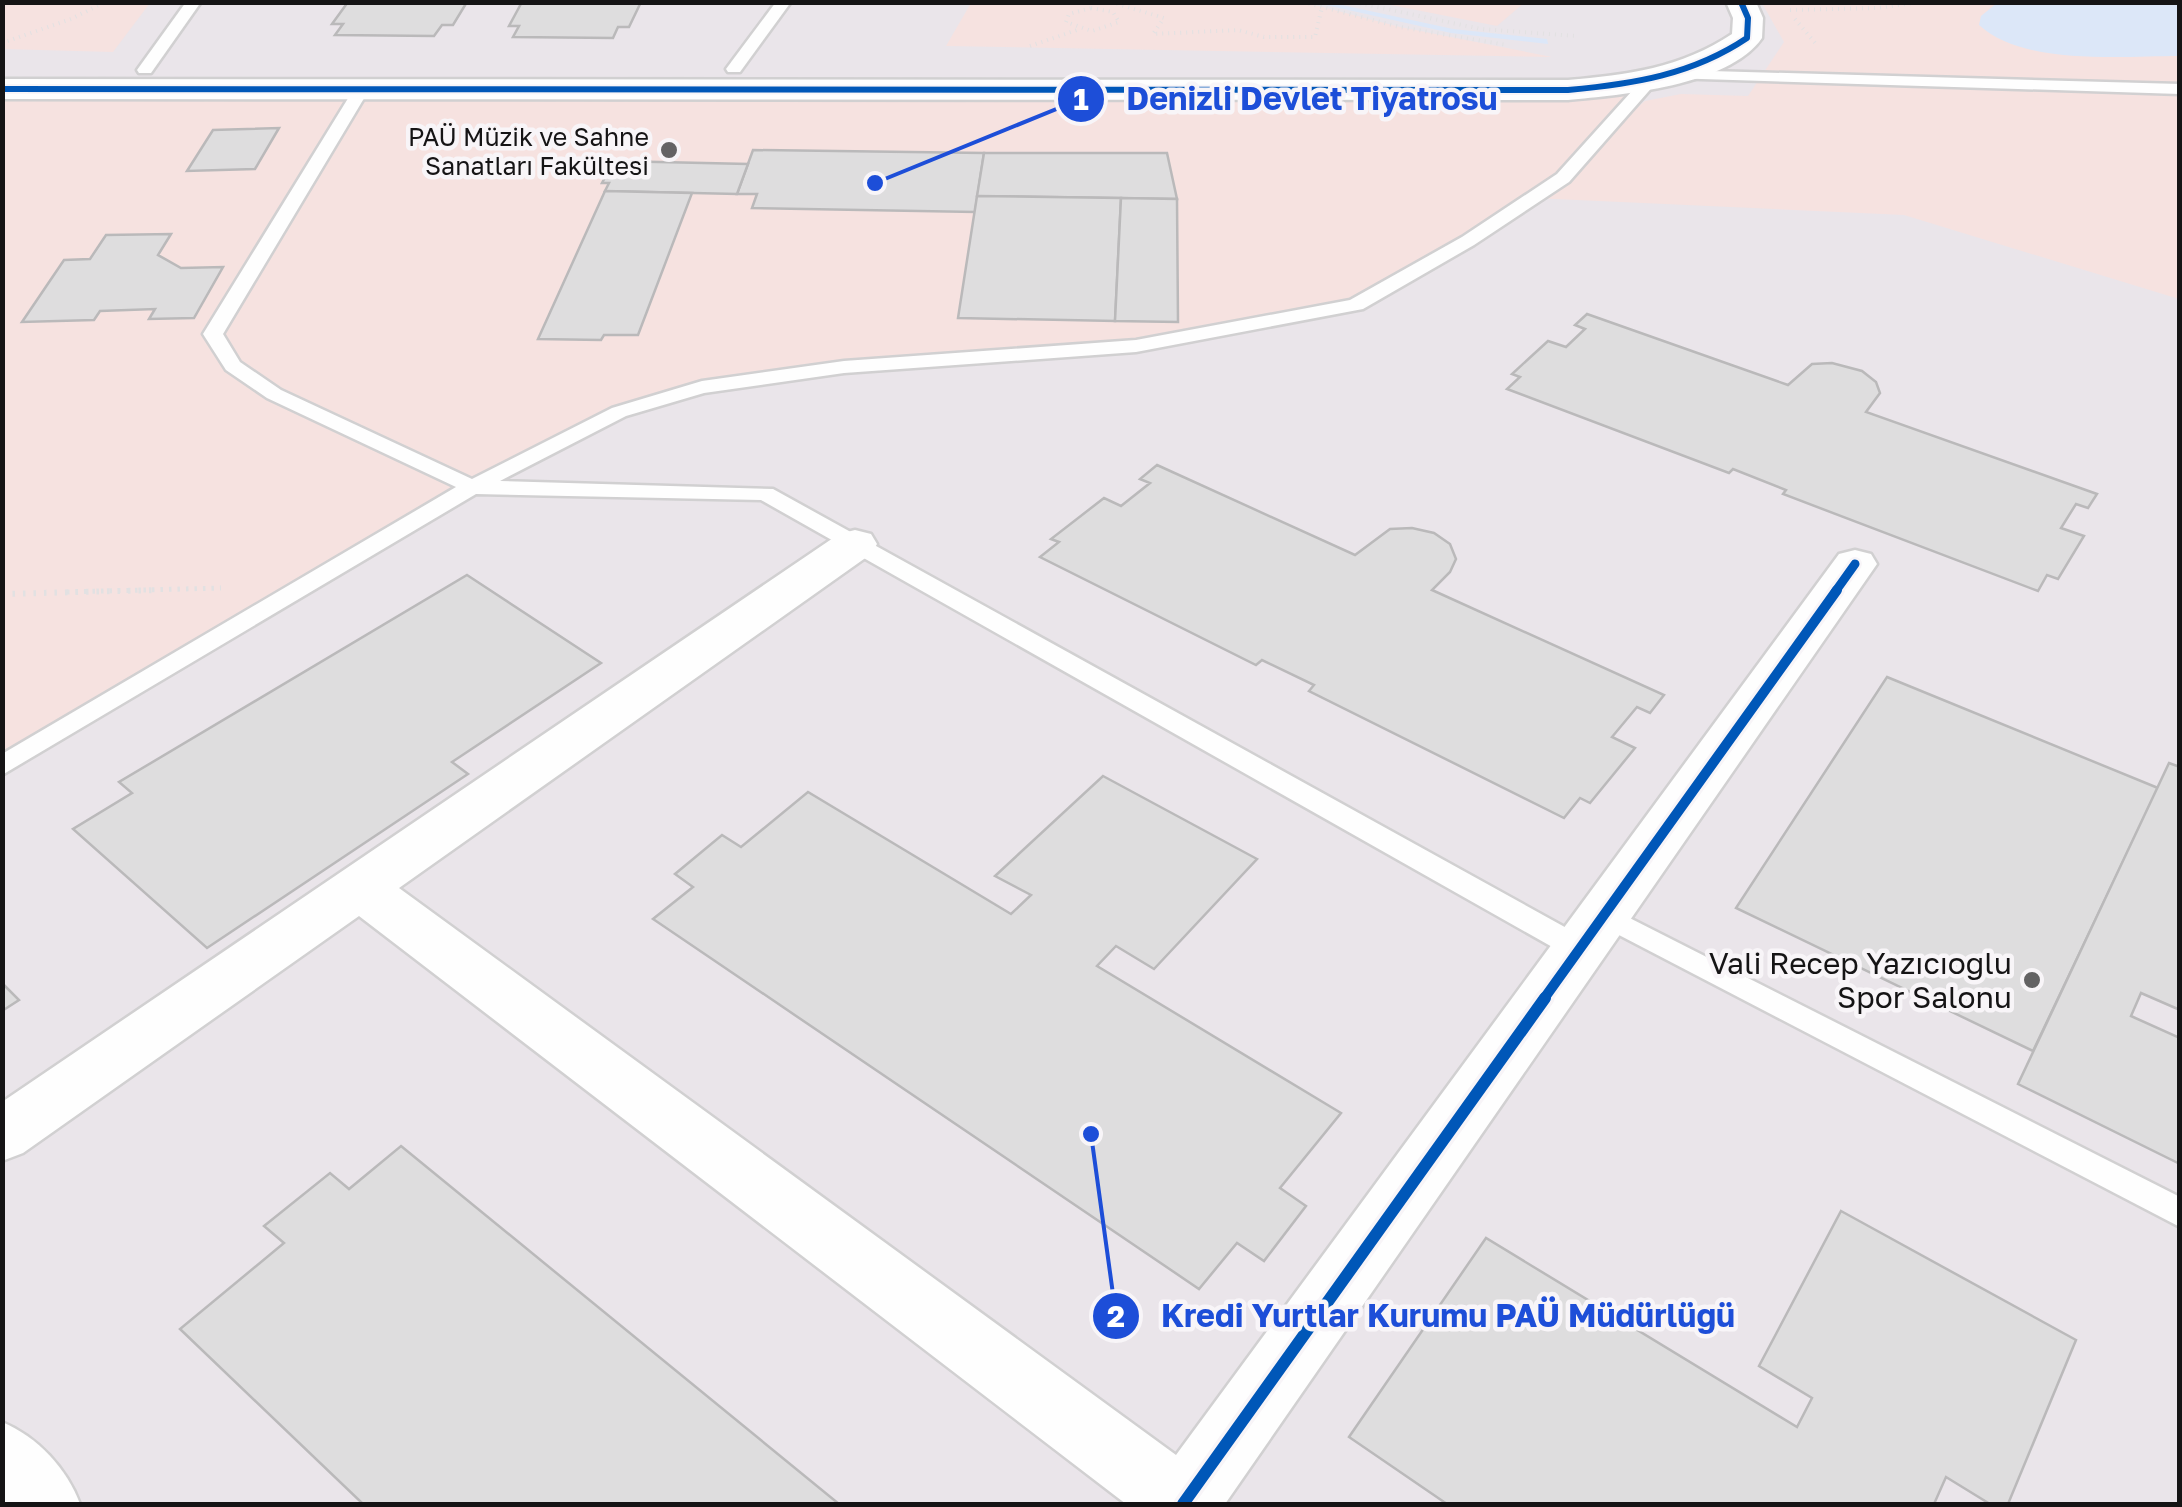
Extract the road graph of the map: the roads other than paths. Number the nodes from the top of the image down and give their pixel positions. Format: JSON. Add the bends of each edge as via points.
{"nodes":[{"id":1,"x":194,"y":2,"type":"edge"},
{"id":2,"x":784,"y":2,"type":"edge"},
{"id":3,"x":1719,"y":11,"type":"edge"},
{"id":4,"x":2,"y":69,"type":"edge"},
{"id":5,"x":145,"y":70,"type":"junction"},
{"id":6,"x":729,"y":78,"type":"junction"},
{"id":7,"x":1661,"y":79,"type":"junction"},
{"id":8,"x":2,"y":89,"type":"edge"},
{"id":9,"x":2180,"y":89,"type":"edge"},
{"id":10,"x":361,"y":90,"type":"junction"},
{"id":11,"x":472,"y":487,"type":"junction"},
{"id":12,"x":855,"y":544,"type":"junction"},
{"id":13,"x":1855,"y":564,"type":"dead end"},
{"id":14,"x":2,"y":766,"type":"edge"},
{"id":15,"x":359,"y":888,"type":"junction"},
{"id":16,"x":1592,"y":932,"type":"junction"},
{"id":17,"x":2,"y":1135,"type":"edge"},
{"id":18,"x":2180,"y":1214,"type":"edge"},
{"id":19,"x":2,"y":1456,"type":"edge"},
{"id":20,"x":45,"y":1504,"type":"edge"},
{"id":21,"x":1183,"y":1504,"type":"edge"}],
"edges":[{"from":1,"to":5,"type":"lane"},
{"from":2,"to":6,"type":"lane"},
{"from":3,"to":6,"type":"street","via":[[1694,43],[1613,69]]},
{"from":3,"to":7,"type":"street","via":[[1748,18],[1748,38],[1698,69]]},
{"from":4,"to":5,"type":"street"},
{"from":5,"to":6,"type":"street"},
{"from":6,"to":7,"type":"street","via":[[1568,90]]},
{"from":6,"to":10,"type":"street"},
{"from":7,"to":9,"type":"lane"},
{"from":7,"to":11,"type":"lane","via":[[1563,178],[1356,305],[1136,346],[844,366],[702,387],[619,412]]},
{"from":8,"to":10,"type":"street"},
{"from":10,"to":11,"type":"lane","via":[[212,334],[234,366],[274,394]]},
{"from":11,"to":12,"type":"lane","via":[[765,494]]},
{"from":11,"to":14,"type":"lane"},
{"from":12,"to":15,"type":"street"},
{"from":12,"to":16,"type":"lane"},
{"from":13,"to":16,"type":"street"},
{"from":15,"to":17,"type":"street"},
{"from":15,"to":21,"type":"street"},
{"from":16,"to":18,"type":"lane"},
{"from":16,"to":21,"type":"street"},
{"from":19,"to":20,"type":"street"}]}
